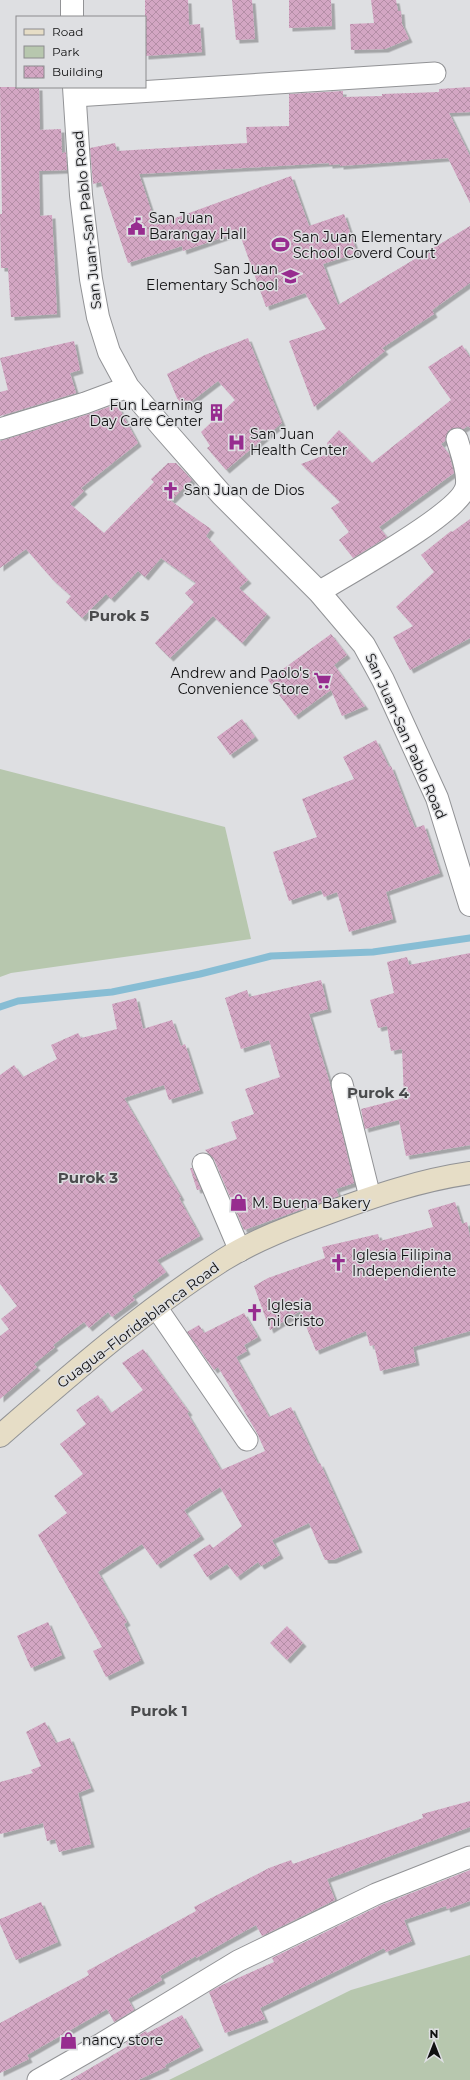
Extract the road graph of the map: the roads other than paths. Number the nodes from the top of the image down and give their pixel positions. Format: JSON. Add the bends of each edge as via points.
{"nodes":[{"id":1,"x":72,"y":0,"type":"edge"},
{"id":2,"x":72,"y":16,"type":"edge"},
{"id":3,"x":435,"y":74,"type":"dead end"},
{"id":4,"x":75,"y":92,"type":"edge"},
{"id":5,"x":128,"y":388,"type":"junction"},
{"id":6,"x":0,"y":429,"type":"edge"},
{"id":7,"x":457,"y":439,"type":"dead end"},
{"id":8,"x":319,"y":592,"type":"junction"},
{"id":9,"x":466,"y":881,"type":"edge"},
{"id":10,"x":470,"y":905,"type":"edge"},
{"id":11,"x":342,"y":1084,"type":"dead end"},
{"id":12,"x":203,"y":1164,"type":"dead end"},
{"id":13,"x":470,"y":1173,"type":"edge"},
{"id":14,"x":370,"y":1197,"type":"junction"},
{"id":15,"x":240,"y":1251,"type":"junction"},
{"id":16,"x":156,"y":1307,"type":"junction"},
{"id":17,"x":0,"y":1436,"type":"edge"},
{"id":18,"x":247,"y":1440,"type":"dead end"},
{"id":19,"x":470,"y":1857,"type":"edge"},
{"id":20,"x":38,"y":2080,"type":"edge"}],
"edges":[{"from":1,"to":2,"type":"street"},
{"from":3,"to":4,"type":"street"},
{"from":4,"to":5,"type":"street","name":"San Juan-San Pablo Road","via":[[81,195],[91,279],[98,317],[109,352]]},
{"from":5,"to":6,"type":"street"},
{"from":5,"to":8,"type":"street","name":"San Juan-San Pablo Road","via":[[222,495]]},
{"from":7,"to":8,"type":"street","via":[[465,470],[466,488],[457,501],[429,524]]},
{"from":8,"to":9,"type":"street","name":"San Juan-San Pablo Road","via":[[364,645],[383,680],[436,798]]},
{"from":9,"to":10,"type":"street","name":"San Juan-San Pablo Road"},
{"from":11,"to":14,"type":"street"},
{"from":12,"to":15,"type":"street"},
{"from":13,"to":14,"type":"main road","name":"Guagua–Floridablanca Road","via":[[443,1177]]},
{"from":14,"to":15,"type":"main road","name":"Guagua–Floridablanca Road","via":[[293,1226]]},
{"from":15,"to":16,"type":"main road","name":"Guagua–Floridablanca Road"},
{"from":16,"to":17,"type":"main road","name":"Guagua–Floridablanca Road","via":[[77,1368]]},
{"from":16,"to":18,"type":"street"},
{"from":19,"to":20,"type":"street","via":[[376,1894],[238,1961]]}]}
